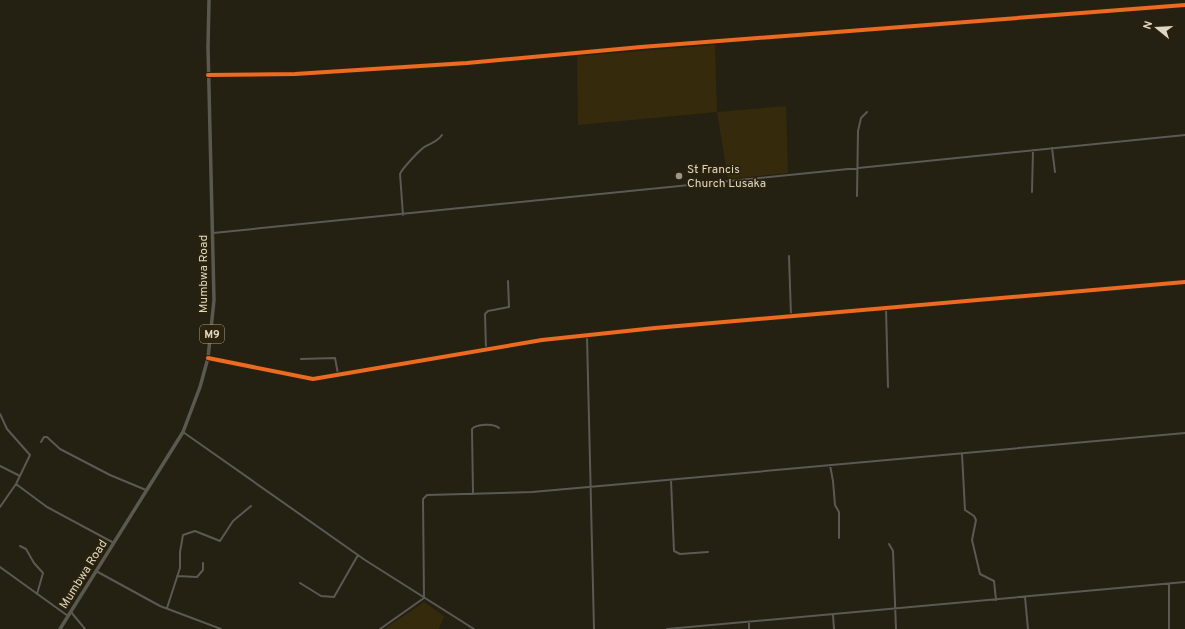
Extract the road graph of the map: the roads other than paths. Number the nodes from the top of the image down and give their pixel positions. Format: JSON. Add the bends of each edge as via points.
{"nodes":[{"id":1,"x":209,"y":0,"type":"edge"},
{"id":2,"x":1185,"y":5,"type":"edge"},
{"id":3,"x":208,"y":75,"type":"junction"},
{"id":4,"x":867,"y":112,"type":"dead end"},
{"id":5,"x":442,"y":135,"type":"dead end"},
{"id":6,"x":1185,"y":135,"type":"edge"},
{"id":7,"x":1052,"y":148,"type":"junction"},
{"id":8,"x":1033,"y":150,"type":"junction"},
{"id":9,"x":856,"y":168,"type":"junction"},
{"id":10,"x":1055,"y":172,"type":"dead end"},
{"id":11,"x":1032,"y":192,"type":"dead end"},
{"id":12,"x":857,"y":196,"type":"dead end"},
{"id":13,"x":403,"y":215,"type":"junction"},
{"id":14,"x":213,"y":233,"type":"junction"},
{"id":15,"x":789,"y":256,"type":"dead end"},
{"id":16,"x":508,"y":281,"type":"dead end"},
{"id":17,"x":1185,"y":282,"type":"edge"},
{"id":18,"x":886,"y":308,"type":"junction"},
{"id":19,"x":791,"y":316,"type":"junction"},
{"id":20,"x":587,"y":336,"type":"junction"},
{"id":21,"x":486,"y":349,"type":"junction"},
{"id":22,"x":208,"y":358,"type":"junction"},
{"id":23,"x":302,"y":359,"type":"dead end"},
{"id":24,"x":338,"y":374,"type":"junction"},
{"id":25,"x":888,"y":387,"type":"dead end"},
{"id":26,"x":0,"y":414,"type":"edge"},
{"id":27,"x":499,"y":428,"type":"dead end"},
{"id":28,"x":183,"y":432,"type":"junction"},
{"id":29,"x":1185,"y":434,"type":"edge"},
{"id":30,"x":41,"y":442,"type":"dead end"},
{"id":31,"x":962,"y":454,"type":"junction"},
{"id":32,"x":830,"y":465,"type":"junction"},
{"id":33,"x":0,"y":466,"type":"edge"},
{"id":34,"x":20,"y":476,"type":"junction"},
{"id":35,"x":671,"y":480,"type":"junction"},
{"id":36,"x":16,"y":484,"type":"junction"},
{"id":37,"x":591,"y":486,"type":"junction"},
{"id":38,"x":148,"y":491,"type":"junction"},
{"id":39,"x":473,"y":494,"type":"junction"},
{"id":40,"x":251,"y":506,"type":"dead end"},
{"id":41,"x":0,"y":507,"type":"edge"},
{"id":42,"x":839,"y":538,"type":"dead end"},
{"id":43,"x":114,"y":543,"type":"junction"},
{"id":44,"x":889,"y":544,"type":"dead end"},
{"id":45,"x":20,"y":546,"type":"dead end"},
{"id":46,"x":708,"y":552,"type":"dead end"},
{"id":47,"x":358,"y":555,"type":"junction"},
{"id":48,"x":203,"y":563,"type":"dead end"},
{"id":49,"x":0,"y":567,"type":"edge"},
{"id":50,"x":96,"y":571,"type":"junction"},
{"id":51,"x":176,"y":576,"type":"junction"},
{"id":52,"x":1185,"y":582,"type":"edge"},
{"id":53,"x":300,"y":583,"type":"dead end"},
{"id":54,"x":1168,"y":584,"type":"junction"},
{"id":55,"x":37,"y":594,"type":"junction"},
{"id":56,"x":1025,"y":597,"type":"junction"},
{"id":57,"x":424,"y":598,"type":"junction"},
{"id":58,"x":996,"y":600,"type":"junction"},
{"id":59,"x":166,"y":608,"type":"junction"},
{"id":60,"x":895,"y":610,"type":"junction"},
{"id":61,"x":69,"y":614,"type":"junction"},
{"id":62,"x":833,"y":615,"type":"junction"},
{"id":63,"x":749,"y":623,"type":"junction"},
{"id":64,"x":60,"y":629,"type":"edge"},
{"id":65,"x":85,"y":629,"type":"edge"},
{"id":66,"x":221,"y":629,"type":"edge"},
{"id":67,"x":380,"y":629,"type":"edge"},
{"id":68,"x":474,"y":629,"type":"edge"},
{"id":69,"x":594,"y":629,"type":"edge"},
{"id":70,"x":668,"y":629,"type":"edge"},
{"id":71,"x":749,"y":629,"type":"edge"},
{"id":72,"x":834,"y":629,"type":"edge"},
{"id":73,"x":896,"y":629,"type":"edge"},
{"id":74,"x":1028,"y":629,"type":"edge"},
{"id":75,"x":1169,"y":629,"type":"edge"}],
"edges":[{"from":1,"to":3,"type":"main road","name":"Mumbwa Road","number":"M9"},
{"from":2,"to":3,"type":"street","via":[[626,48],[467,63],[295,74]]},
{"from":3,"to":14,"type":"main road","name":"Mumbwa Road","number":"M9"},
{"from":4,"to":9,"type":"street","via":[[862,116],[858,126],[859,157]]},
{"from":5,"to":13,"type":"street","via":[[421,148],[400,174]]},
{"from":6,"to":7,"type":"street"},
{"from":7,"to":8,"type":"street"},
{"from":7,"to":10,"type":"street"},
{"from":8,"to":9,"type":"street"},
{"from":8,"to":11,"type":"street"},
{"from":9,"to":12,"type":"street"},
{"from":9,"to":13,"type":"street"},
{"from":13,"to":14,"type":"street"},
{"from":14,"to":22,"type":"main road","name":"Mumbwa Road","number":"M9","via":[[214,300]]},
{"from":15,"to":19,"type":"street"},
{"from":16,"to":21,"type":"street","via":[[509,307],[488,311],[485,314]]},
{"from":17,"to":18,"type":"street"},
{"from":18,"to":19,"type":"street"},
{"from":18,"to":25,"type":"street"},
{"from":19,"to":20,"type":"street"},
{"from":20,"to":21,"type":"street"},
{"from":20,"to":37,"type":"street"},
{"from":21,"to":24,"type":"street"},
{"from":22,"to":24,"type":"street","via":[[307,378]]},
{"from":22,"to":28,"type":"main road","name":"Mumbwa Road","number":"M9"},
{"from":23,"to":24,"type":"street","via":[[335,358]]},
{"from":26,"to":34,"type":"street","via":[[7,429],[30,455]]},
{"from":27,"to":39,"type":"street","via":[[494,425],[476,426],[472,429]]},
{"from":28,"to":38,"type":"main road","name":"Mumbwa Road","number":"M9"},
{"from":28,"to":47,"type":"street"},
{"from":29,"to":31,"type":"street"},
{"from":30,"to":38,"type":"street","via":[[45,437],[60,449]]},
{"from":31,"to":32,"type":"street"},
{"from":31,"to":58,"type":"street","via":[[965,510],[976,520],[972,540],[974,549],[980,574],[994,581]]},
{"from":32,"to":35,"type":"street"},
{"from":32,"to":42,"type":"street","via":[[835,505],[839,512]]},
{"from":33,"to":34,"type":"street"},
{"from":34,"to":36,"type":"street"},
{"from":35,"to":37,"type":"street"},
{"from":35,"to":46,"type":"street","via":[[674,551],[680,554]]},
{"from":36,"to":41,"type":"street"},
{"from":36,"to":43,"type":"street","via":[[47,507]]},
{"from":37,"to":39,"type":"street"},
{"from":37,"to":69,"type":"street"},
{"from":38,"to":43,"type":"main road","name":"Mumbwa Road","number":"M9"},
{"from":39,"to":57,"type":"street","via":[[427,495],[424,498]]},
{"from":40,"to":51,"type":"street","via":[[233,521],[220,541],[195,531],[184,535],[180,552],[181,566]]},
{"from":43,"to":50,"type":"main road","name":"Mumbwa Road","number":"M9"},
{"from":44,"to":60,"type":"street","via":[[893,551]]},
{"from":45,"to":55,"type":"street","via":[[26,548],[43,573]]},
{"from":47,"to":53,"type":"street","via":[[334,598],[321,596]]},
{"from":47,"to":57,"type":"street"},
{"from":48,"to":51,"type":"street","via":[[203,570],[197,577]]},
{"from":49,"to":55,"type":"street"},
{"from":50,"to":59,"type":"street"},
{"from":50,"to":61,"type":"main road","name":"Mumbwa Road","number":"M9"},
{"from":51,"to":59,"type":"street"},
{"from":52,"to":54,"type":"street"},
{"from":54,"to":56,"type":"street"},
{"from":54,"to":75,"type":"street"},
{"from":55,"to":61,"type":"street"},
{"from":56,"to":58,"type":"street"},
{"from":56,"to":74,"type":"street"},
{"from":57,"to":67,"type":"street"},
{"from":57,"to":68,"type":"street"},
{"from":58,"to":60,"type":"street"},
{"from":59,"to":66,"type":"street"},
{"from":60,"to":62,"type":"street"},
{"from":60,"to":73,"type":"street"},
{"from":61,"to":64,"type":"main road","name":"Mumbwa Road","number":"M9"},
{"from":61,"to":65,"type":"street"},
{"from":62,"to":63,"type":"street"},
{"from":62,"to":72,"type":"street"},
{"from":63,"to":70,"type":"street"},
{"from":63,"to":71,"type":"street"}]}
